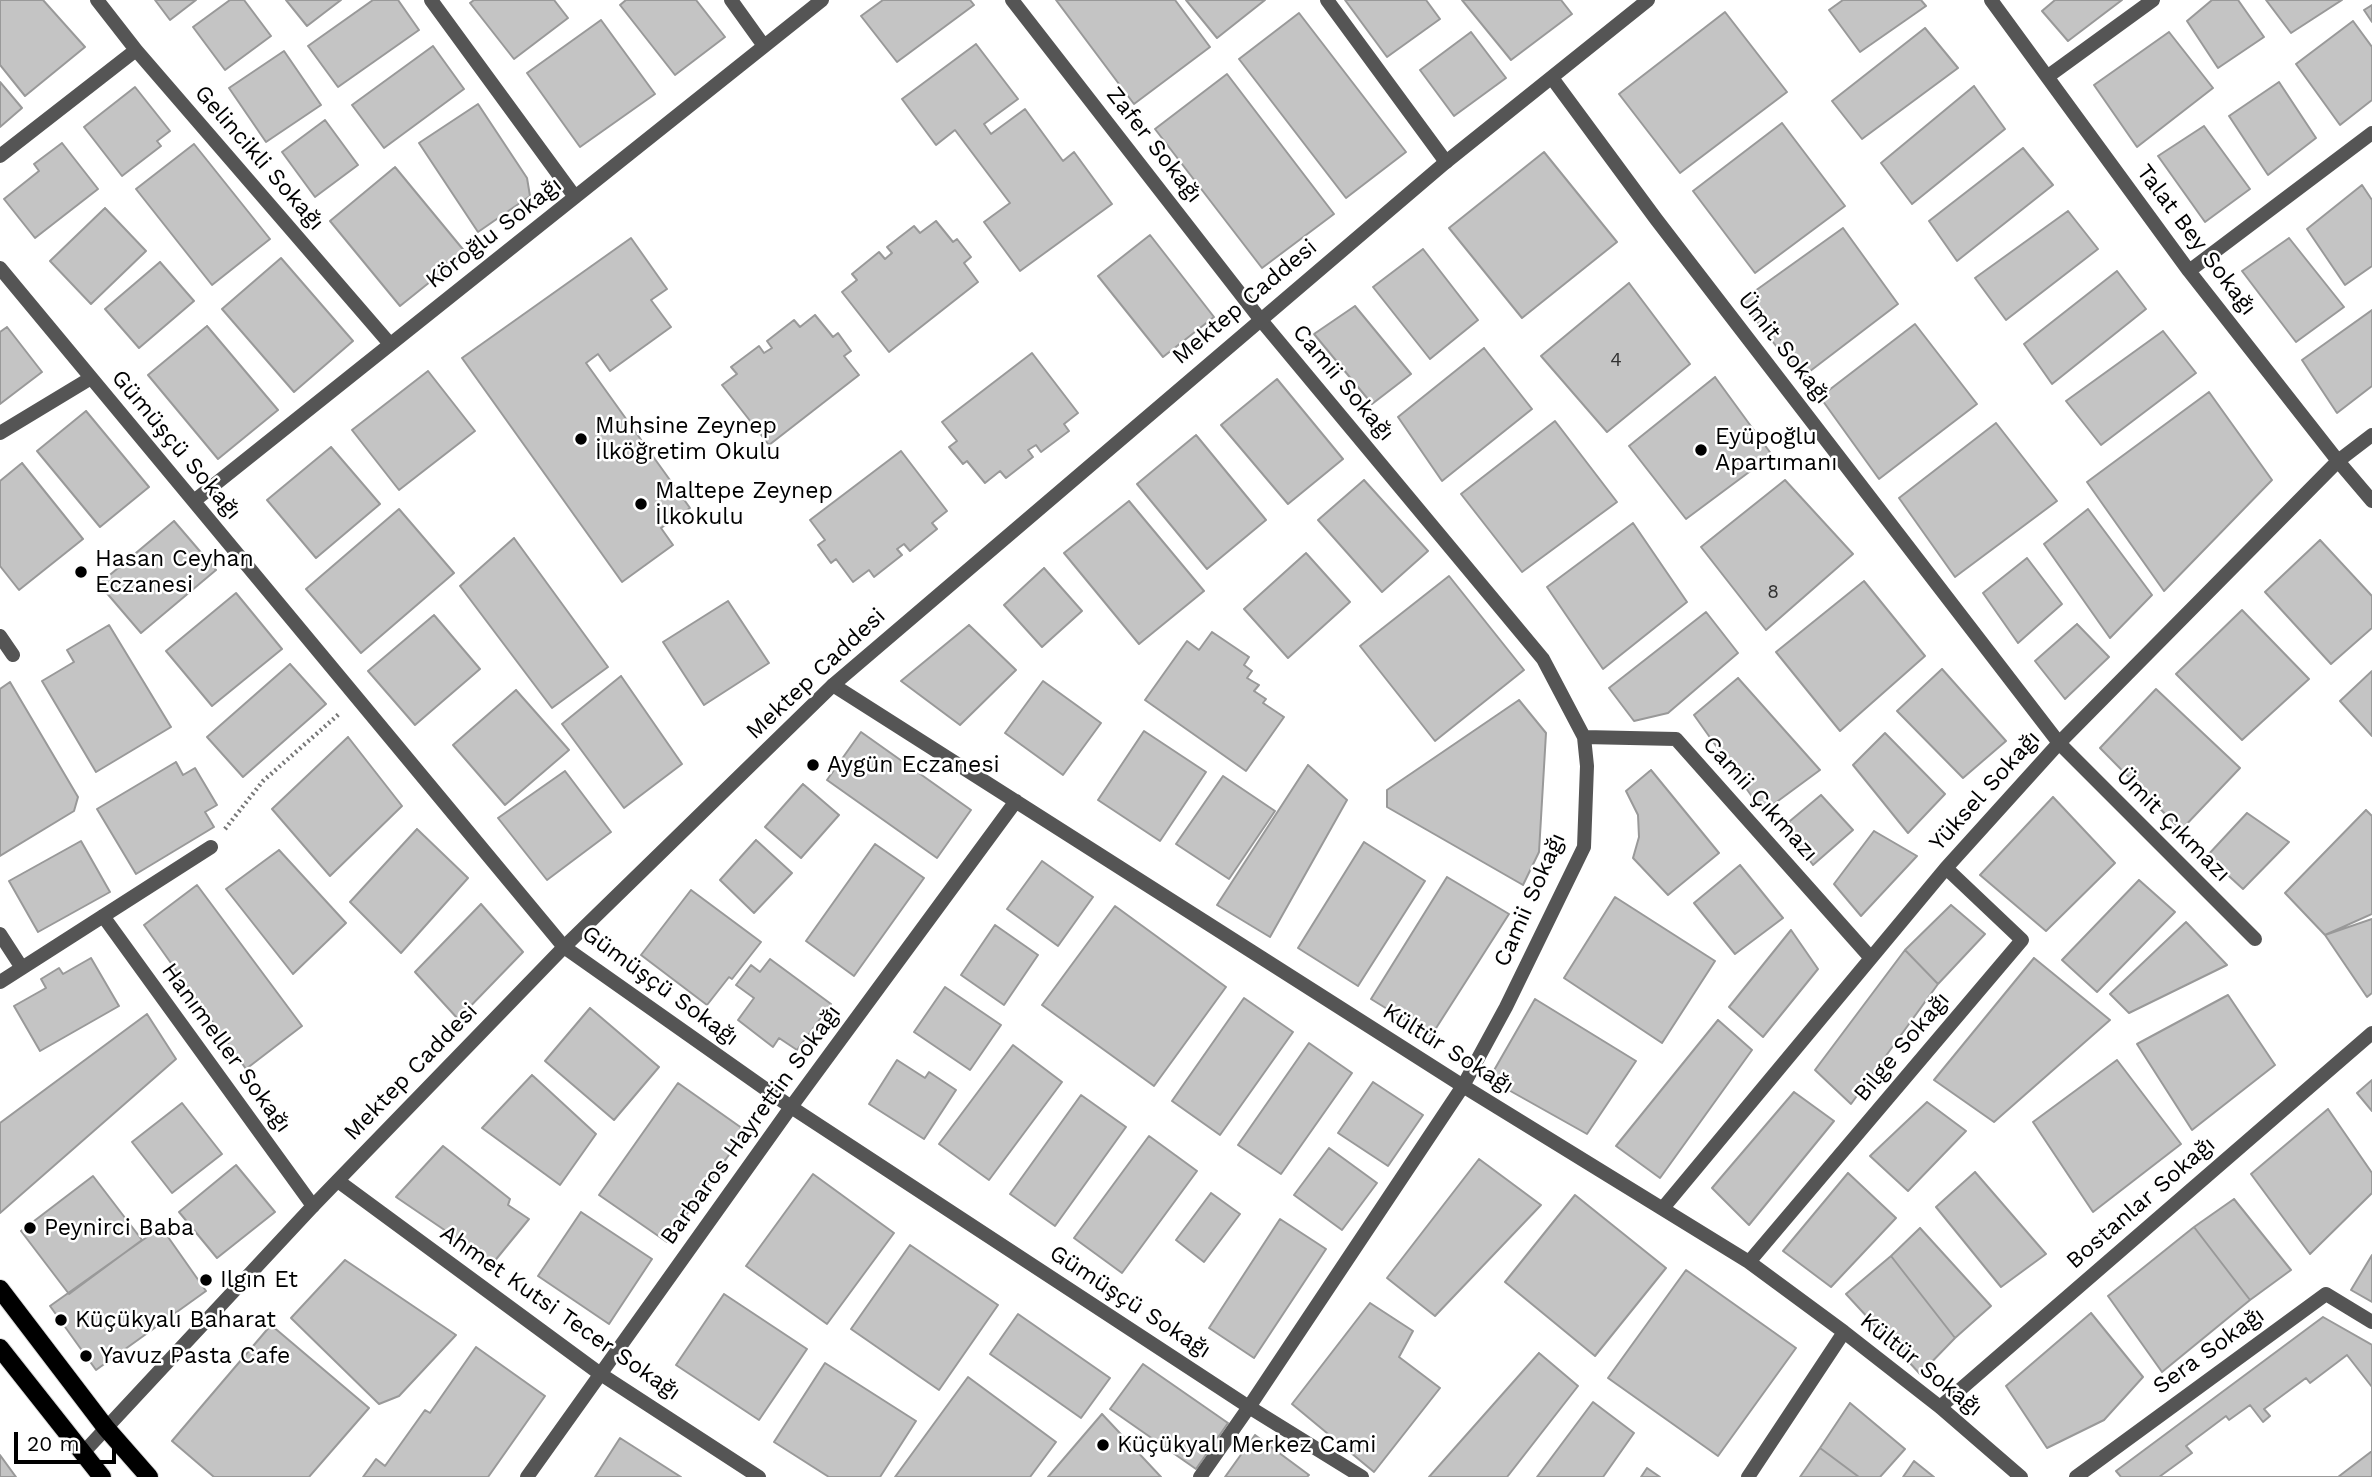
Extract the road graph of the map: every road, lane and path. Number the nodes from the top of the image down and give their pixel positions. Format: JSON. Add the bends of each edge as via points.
{"nodes":[{"id":1,"x":97,"y":0,"type":"edge"},
{"id":2,"x":431,"y":0,"type":"edge"},
{"id":3,"x":731,"y":0,"type":"edge"},
{"id":4,"x":822,"y":0,"type":"edge"},
{"id":5,"x":1012,"y":0,"type":"edge"},
{"id":6,"x":1326,"y":0,"type":"edge"},
{"id":7,"x":1648,"y":0,"type":"edge"},
{"id":8,"x":1991,"y":0,"type":"edge"},
{"id":9,"x":2153,"y":0,"type":"edge"},
{"id":10,"x":764,"y":46,"type":"junction"},
{"id":11,"x":136,"y":50,"type":"junction"},
{"id":12,"x":2047,"y":77,"type":"junction"},
{"id":13,"x":1552,"y":78,"type":"junction"},
{"id":14,"x":2372,"y":133,"type":"edge"},
{"id":15,"x":0,"y":156,"type":"edge"},
{"id":16,"x":1446,"y":162,"type":"junction"},
{"id":17,"x":575,"y":197,"type":"junction"},
{"id":18,"x":0,"y":268,"type":"edge"},
{"id":19,"x":2189,"y":271,"type":"junction"},
{"id":20,"x":1260,"y":319,"type":"junction"},
{"id":21,"x":390,"y":344,"type":"junction"},
{"id":22,"x":91,"y":378,"type":"junction"},
{"id":23,"x":0,"y":433,"type":"edge"},
{"id":24,"x":2372,"y":435,"type":"edge"},
{"id":25,"x":2338,"y":461,"type":"junction"},
{"id":26,"x":194,"y":500,"type":"junction"},
{"id":27,"x":2372,"y":501,"type":"edge"},
{"id":28,"x":0,"y":636,"type":"edge"},
{"id":29,"x":13,"y":655,"type":"dead end"},
{"id":30,"x":833,"y":685,"type":"junction"},
{"id":31,"x":357,"y":698,"type":"junction"},
{"id":32,"x":1584,"y":737,"type":"junction"},
{"id":33,"x":2059,"y":743,"type":"junction"},
{"id":34,"x":1016,"y":801,"type":"junction"},
{"id":35,"x":211,"y":846,"type":"joint"},
{"id":36,"x":1946,"y":868,"type":"junction"},
{"id":37,"x":103,"y":916,"type":"junction"},
{"id":38,"x":0,"y":934,"type":"edge"},
{"id":39,"x":2255,"y":939,"type":"dead end"},
{"id":40,"x":564,"y":947,"type":"junction"},
{"id":41,"x":1870,"y":957,"type":"junction"},
{"id":42,"x":22,"y":968,"type":"junction"},
{"id":43,"x":0,"y":982,"type":"edge"},
{"id":44,"x":2372,"y":1033,"type":"edge"},
{"id":45,"x":1463,"y":1086,"type":"junction"},
{"id":46,"x":791,"y":1107,"type":"junction"},
{"id":47,"x":338,"y":1181,"type":"junction"},
{"id":48,"x":313,"y":1206,"type":"junction"},
{"id":49,"x":1663,"y":1208,"type":"junction"},
{"id":50,"x":1749,"y":1262,"type":"junction"},
{"id":51,"x":0,"y":1289,"type":"edge"},
{"id":52,"x":2372,"y":1322,"type":"edge"},
{"id":53,"x":1844,"y":1332,"type":"junction"},
{"id":54,"x":0,"y":1348,"type":"edge"},
{"id":55,"x":600,"y":1373,"type":"junction"},
{"id":56,"x":1249,"y":1407,"type":"junction"},
{"id":57,"x":1940,"y":1407,"type":"junction"},
{"id":58,"x":106,"y":1428,"type":"junction"},
{"id":59,"x":82,"y":1454,"type":"junction"},
{"id":60,"x":102,"y":1477,"type":"edge"},
{"id":61,"x":149,"y":1477,"type":"edge"},
{"id":62,"x":527,"y":1477,"type":"edge"},
{"id":63,"x":759,"y":1477,"type":"edge"},
{"id":64,"x":1200,"y":1477,"type":"edge"},
{"id":65,"x":1362,"y":1477,"type":"edge"},
{"id":66,"x":1748,"y":1477,"type":"edge"},
{"id":67,"x":2021,"y":1477,"type":"edge"},
{"id":68,"x":2076,"y":1477,"type":"edge"}],
"edges":[{"from":1,"to":11,"type":"street","name":"Gelincikli Sokağı"},
{"from":2,"to":17,"type":"street"},
{"from":3,"to":10,"type":"street"},
{"from":4,"to":10,"type":"street","name":"Köroğlu Sokağı"},
{"from":5,"to":20,"type":"street","name":"Zafer Sokağı"},
{"from":6,"to":16,"type":"street"},
{"from":7,"to":13,"type":"street","name":"Mektep Caddesi"},
{"from":8,"to":12,"type":"street","name":"Talat Bey Sokağı"},
{"from":9,"to":12,"type":"street"},
{"from":10,"to":17,"type":"street","name":"Köroğlu Sokağı"},
{"from":11,"to":15,"type":"street"},
{"from":11,"to":21,"type":"street","name":"Gelincikli Sokağı"},
{"from":12,"to":19,"type":"street","name":"Talat Bey Sokağı"},
{"from":13,"to":16,"type":"street","name":"Mektep Caddesi"},
{"from":13,"to":33,"type":"street","name":"Ümit Sokağı"},
{"from":14,"to":19,"type":"street"},
{"from":16,"to":20,"type":"street","name":"Mektep Caddesi"},
{"from":17,"to":21,"type":"street","name":"Köroğlu Sokağı"},
{"from":18,"to":22,"type":"street","name":"Gümüşçü Sokağı"},
{"from":19,"to":25,"type":"street","name":"Talat Bey Sokağı"},
{"from":20,"to":30,"type":"street","name":"Mektep Caddesi"},
{"from":20,"to":32,"type":"street","name":"Camii Sokağı","via":[[1544,659]]},
{"from":21,"to":26,"type":"street","name":"Köroğlu Sokağı"},
{"from":22,"to":23,"type":"street"},
{"from":22,"to":26,"type":"street","name":"Gümüşçü Sokağı"},
{"from":24,"to":25,"type":"street","name":"Yüksel Sokağı"},
{"from":25,"to":27,"type":"street","name":"Talat Bey Sokağı"},
{"from":25,"to":33,"type":"street","name":"Yüksel Sokağı"},
{"from":26,"to":31,"type":"street","name":"Gümüşçü Sokağı"},
{"from":28,"to":29,"type":"street"},
{"from":30,"to":34,"type":"street","name":"Kültür Sokağı"},
{"from":30,"to":40,"type":"street","name":"Mektep Caddesi"},
{"from":31,"to":35,"type":"path","via":[[263,781]]},
{"from":31,"to":40,"type":"street","name":"Gümüşçü Sokağı"},
{"from":32,"to":41,"type":"street","name":"Camii Çıkmazı","via":[[1676,739]]},
{"from":32,"to":45,"type":"street","name":"Camii Sokağı","via":[[1584,847]]},
{"from":33,"to":36,"type":"street","name":"Yüksel Sokağı"},
{"from":33,"to":39,"type":"street","name":"Ümit Çıkmazı"},
{"from":34,"to":45,"type":"street","name":"Kültür Sokağı"},
{"from":34,"to":46,"type":"street","name":"Barbaros Hayrettin Sokağı"},
{"from":35,"to":37,"type":"street"},
{"from":36,"to":41,"type":"street","name":"Yüksel Sokağı"},
{"from":36,"to":50,"type":"street","name":"Bilge Sokağı","via":[[2022,940]]},
{"from":37,"to":42,"type":"street"},
{"from":37,"to":48,"type":"street","name":"Hanımeller Sokağı"},
{"from":38,"to":42,"type":"street"},
{"from":40,"to":46,"type":"street","name":"Gümüşçü Sokağı"},
{"from":40,"to":47,"type":"street","name":"Mektep Caddesi"},
{"from":41,"to":49,"type":"street","name":"Yüksel Sokağı"},
{"from":42,"to":43,"type":"street"},
{"from":44,"to":57,"type":"street","name":"Bostanlar Sokağı"},
{"from":45,"to":49,"type":"street","name":"Kültür Sokağı"},
{"from":45,"to":56,"type":"street","name":"Camii Sokağı"},
{"from":46,"to":55,"type":"street","name":"Barbaros Hayrettin Sokağı"},
{"from":46,"to":56,"type":"street","name":"Gümüşçü Sokağı"},
{"from":47,"to":48,"type":"street","name":"Mektep Caddesi"},
{"from":47,"to":55,"type":"street","name":"Ahmet Kutsi Tecer Sokağı"},
{"from":48,"to":58,"type":"street","name":"Mektep Caddesi"},
{"from":49,"to":50,"type":"street","name":"Kültür Sokağı"},
{"from":50,"to":53,"type":"street","name":"Kültür Sokağı"},
{"from":51,"to":58,"type":"main road"},
{"from":52,"to":68,"type":"street","name":"Sera Sokağı","via":[[2326,1294]]},
{"from":53,"to":57,"type":"street","name":"Kültür Sokağı"},
{"from":53,"to":66,"type":"street"},
{"from":54,"to":59,"type":"main road"},
{"from":55,"to":62,"type":"street","name":"Barbaros Hayrettin Sokağı"},
{"from":55,"to":63,"type":"street","name":"Ahmet Kutsi Tecer Sokağı"},
{"from":56,"to":64,"type":"street","name":"Camii Sokağı"},
{"from":56,"to":65,"type":"street","name":"Gümüşçü Sokağı"},
{"from":57,"to":67,"type":"street","name":"Kültür Sokağı"},
{"from":58,"to":59,"type":"street","name":"Mektep Caddesi"},
{"from":58,"to":61,"type":"main road"},
{"from":59,"to":60,"type":"main road"}]}
